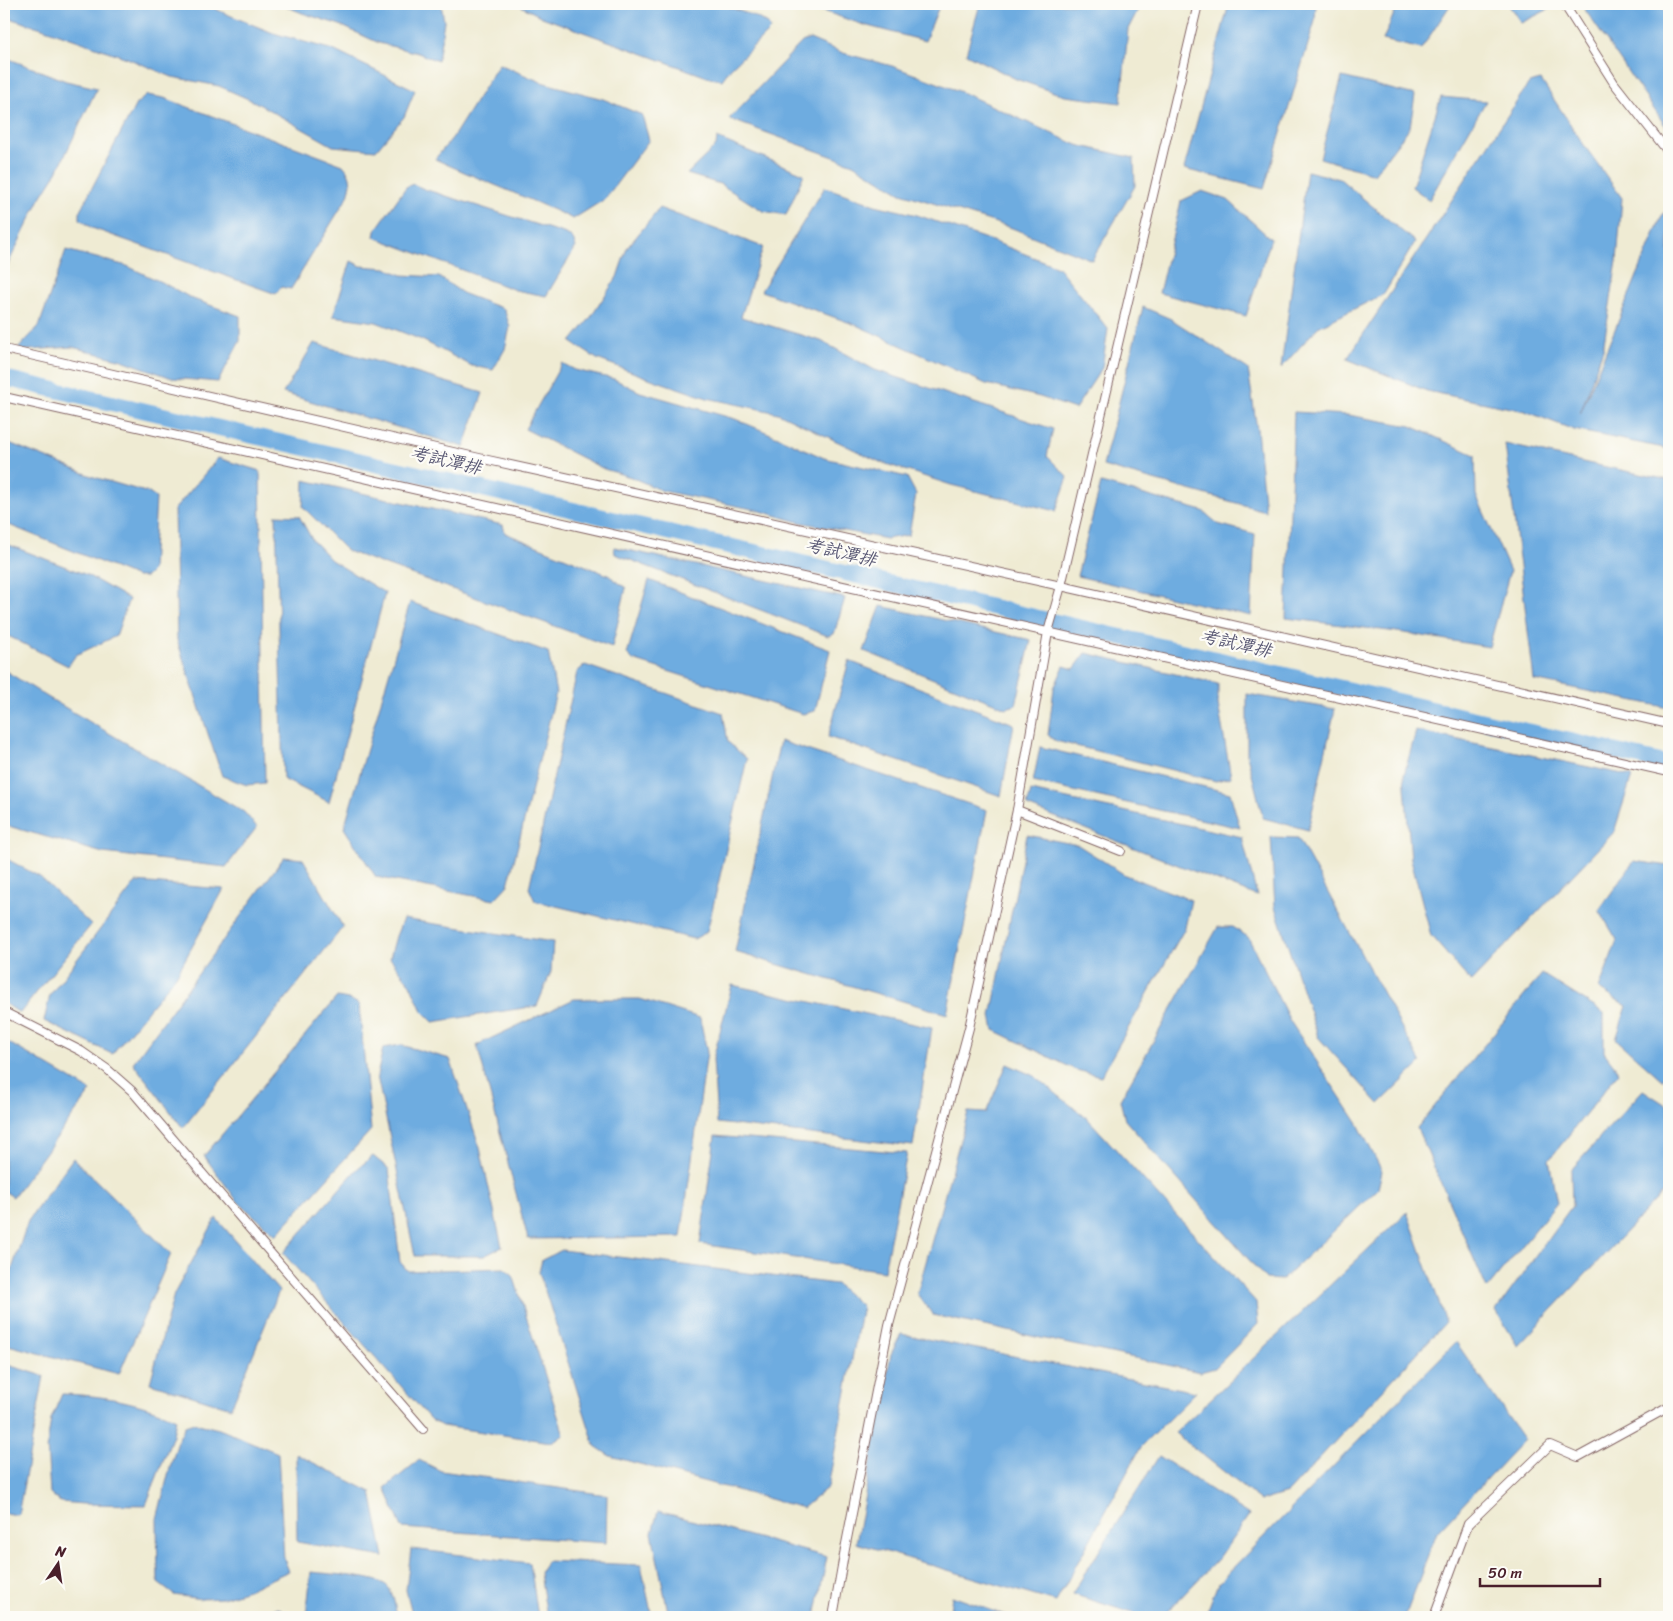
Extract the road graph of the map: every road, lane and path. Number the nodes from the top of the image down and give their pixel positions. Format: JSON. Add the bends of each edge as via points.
{"nodes":[{"id":1,"x":1198,"y":4,"type":"edge"},
{"id":2,"x":1564,"y":4,"type":"edge"},
{"id":3,"x":1669,"y":153,"type":"edge"},
{"id":4,"x":4,"y":349,"type":"edge"},
{"id":5,"x":4,"y":397,"type":"edge"},
{"id":6,"x":1060,"y":589,"type":"junction"},
{"id":7,"x":1049,"y":629,"type":"junction"},
{"id":8,"x":1669,"y":724,"type":"edge"},
{"id":9,"x":1669,"y":772,"type":"edge"},
{"id":10,"x":1017,"y":810,"type":"junction"},
{"id":11,"x":1121,"y":851,"type":"dead end"},
{"id":12,"x":4,"y":1012,"type":"edge"},
{"id":13,"x":1669,"y":1407,"type":"edge"},
{"id":14,"x":423,"y":1429,"type":"dead end"},
{"id":15,"x":833,"y":1617,"type":"edge"},
{"id":16,"x":1434,"y":1617,"type":"edge"}],
"edges":[{"from":1,"to":6,"type":"lane"},
{"from":2,"to":3,"type":"lane","via":[[1614,83]]},
{"from":4,"to":6,"type":"lane"},
{"from":5,"to":7,"type":"lane"},
{"from":6,"to":7,"type":"lane"},
{"from":6,"to":8,"type":"lane"},
{"from":7,"to":9,"type":"lane"},
{"from":7,"to":10,"type":"lane"},
{"from":10,"to":11,"type":"lane"},
{"from":10,"to":15,"type":"lane","via":[[969,1028],[889,1325]]},
{"from":12,"to":14,"type":"lane","via":[[81,1051],[132,1091]]},
{"from":13,"to":16,"type":"lane","via":[[1578,1457],[1550,1445],[1468,1524]]}]}
